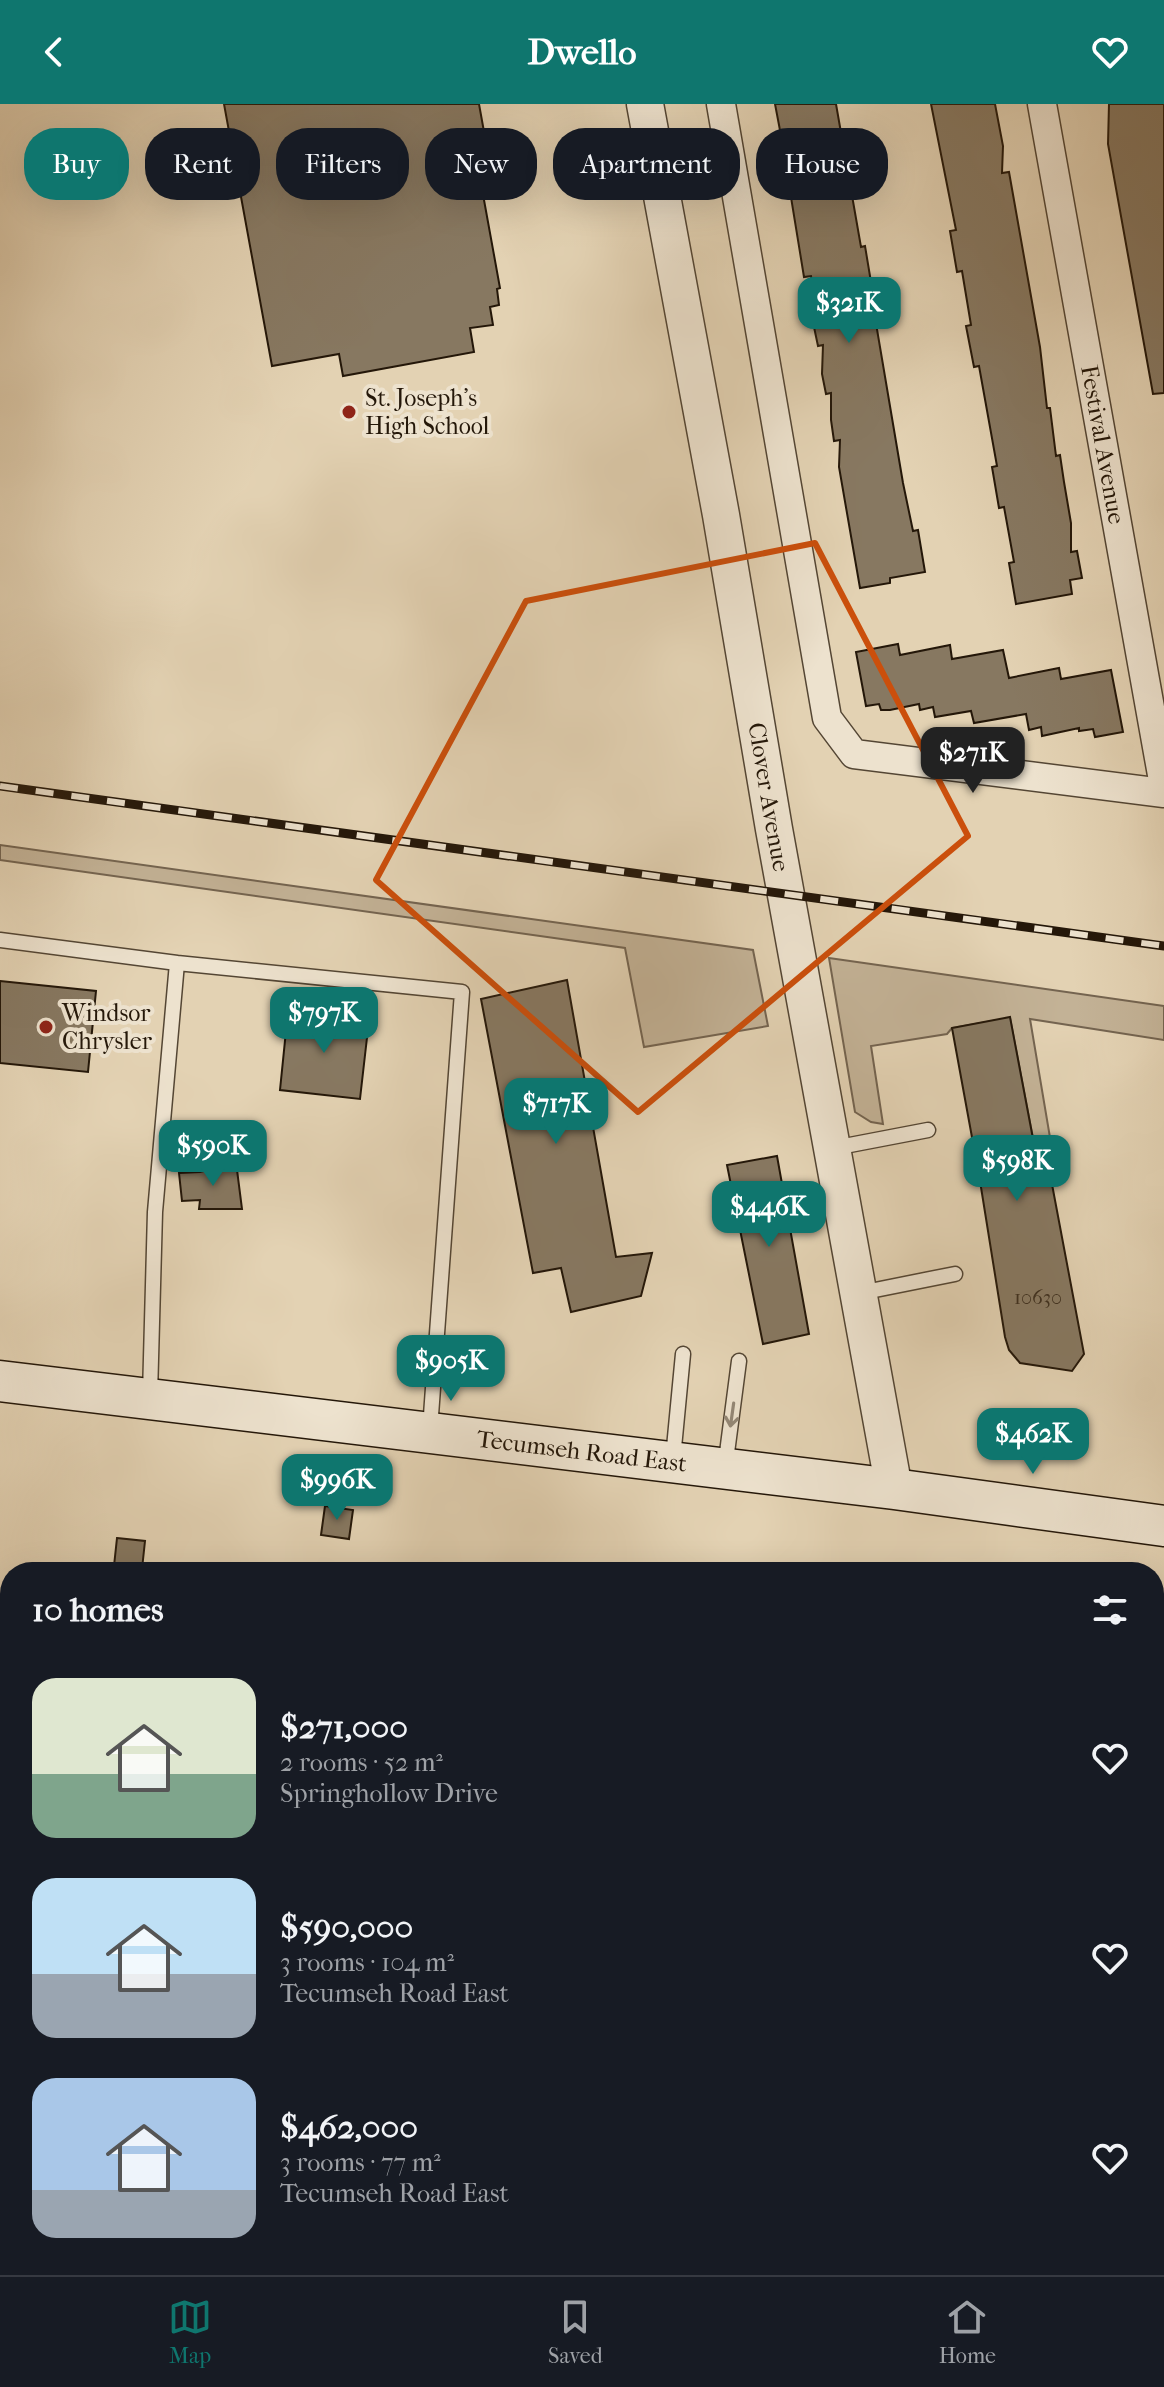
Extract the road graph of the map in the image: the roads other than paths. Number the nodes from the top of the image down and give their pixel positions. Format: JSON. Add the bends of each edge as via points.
{"nodes":[{"id":1,"x":645,"y":104,"type":"edge"},
{"id":2,"x":721,"y":104,"type":"edge"},
{"id":3,"x":1042,"y":104,"type":"edge"},
{"id":4,"x":1164,"y":786,"type":"edge"},
{"id":5,"x":1164,"y":793,"type":"edge"},
{"id":6,"x":0,"y":940,"type":"edge"},
{"id":7,"x":177,"y":963,"type":"junction"},
{"id":8,"x":928,"y":1130,"type":"dead end"},
{"id":9,"x":834,"y":1148,"type":"junction"},
{"id":10,"x":955,"y":1274,"type":"dead end"},
{"id":11,"x":860,"y":1293,"type":"junction"},
{"id":12,"x":683,"y":1354,"type":"dead end"},
{"id":13,"x":739,"y":1361,"type":"dead end"},
{"id":14,"x":0,"y":1381,"type":"edge"},
{"id":15,"x":150,"y":1399,"type":"junction"},
{"id":16,"x":430,"y":1433,"type":"junction"},
{"id":17,"x":672,"y":1462,"type":"junction"},
{"id":18,"x":725,"y":1469,"type":"junction"},
{"id":19,"x":894,"y":1489,"type":"junction"},
{"id":20,"x":1164,"y":1526,"type":"edge"}],
"edges":[{"from":1,"to":9,"type":"street","name":"Clover Avenue"},
{"from":2,"to":5,"type":"street","via":[[827,718],[854,754]]},
{"from":3,"to":4,"type":"street","name":"Festival Avenue"},
{"from":6,"to":7,"type":"lane"},
{"from":7,"to":15,"type":"lane","via":[[155,1212]]},
{"from":7,"to":16,"type":"lane","via":[[462,992]]},
{"from":8,"to":9,"type":"lane"},
{"from":9,"to":11,"type":"street","name":"Clover Avenue"},
{"from":10,"to":11,"type":"lane"},
{"from":11,"to":19,"type":"street","name":"Clover Avenue"},
{"from":12,"to":17,"type":"lane"},
{"from":13,"to":18,"type":"lane","one_way":true},
{"from":14,"to":15,"type":"main road","name":"Tecumseh Road East"},
{"from":15,"to":16,"type":"main road","name":"Tecumseh Road East"},
{"from":16,"to":17,"type":"main road","name":"Tecumseh Road East"},
{"from":17,"to":18,"type":"main road","name":"Tecumseh Road East"},
{"from":18,"to":19,"type":"main road","name":"Tecumseh Road East"},
{"from":19,"to":20,"type":"main road","name":"Tecumseh Road East"}]}
